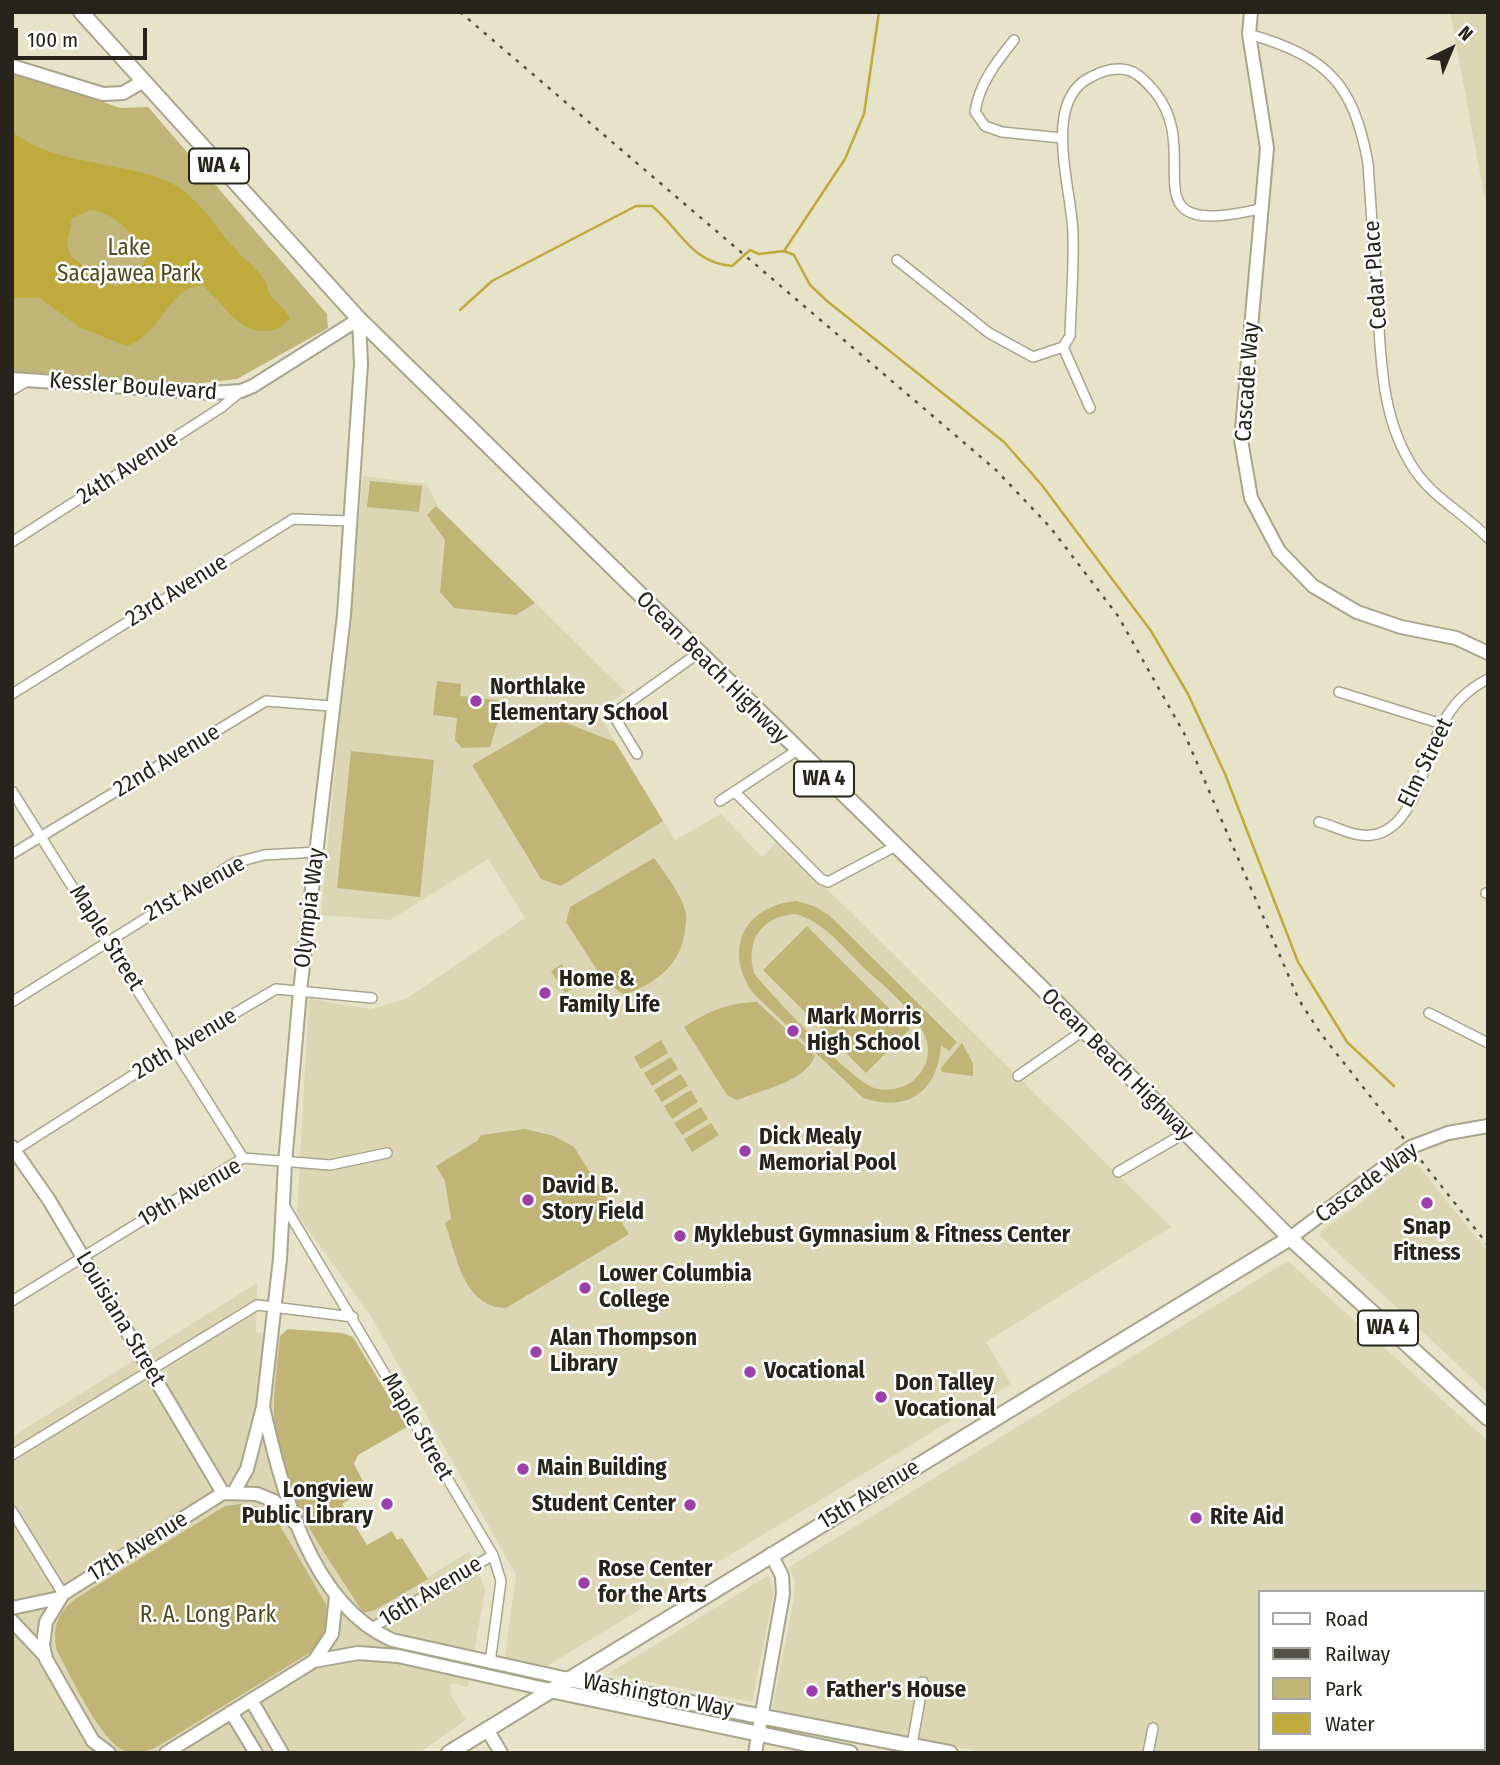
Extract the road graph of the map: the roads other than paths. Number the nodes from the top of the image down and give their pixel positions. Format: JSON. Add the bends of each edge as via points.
{"nodes":[{"id":1,"x":81,"y":12,"type":"edge"},
{"id":2,"x":1251,"y":12,"type":"edge"},
{"id":3,"x":1249,"y":34,"type":"junction"},
{"id":4,"x":1014,"y":40,"type":"dead end"},
{"id":5,"x":12,"y":66,"type":"edge"},
{"id":6,"x":142,"y":82,"type":"junction"},
{"id":7,"x":1062,"y":138,"type":"junction"},
{"id":8,"x":1263,"y":208,"type":"junction"},
{"id":9,"x":897,"y":260,"type":"dead end"},
{"id":10,"x":359,"y":319,"type":"junction"},
{"id":11,"x":1063,"y":347,"type":"junction"},
{"id":12,"x":12,"y":379,"type":"edge"},
{"id":13,"x":30,"y":380,"type":"junction"},
{"id":14,"x":12,"y":390,"type":"edge"},
{"id":15,"x":241,"y":391,"type":"junction"},
{"id":16,"x":1090,"y":408,"type":"dead end"},
{"id":17,"x":350,"y":521,"type":"junction"},
{"id":18,"x":1488,"y":538,"type":"edge"},
{"id":19,"x":12,"y":542,"type":"edge"},
{"id":20,"x":1488,"y":653,"type":"edge"},
{"id":21,"x":697,"y":654,"type":"junction"},
{"id":22,"x":1488,"y":680,"type":"edge"},
{"id":23,"x":1339,"y":692,"type":"dead end"},
{"id":24,"x":12,"y":694,"type":"edge"},
{"id":25,"x":331,"y":706,"type":"junction"},
{"id":26,"x":1442,"y":724,"type":"junction"},
{"id":27,"x":796,"y":751,"type":"junction"},
{"id":28,"x":637,"y":754,"type":"dead end"},
{"id":29,"x":12,"y":791,"type":"edge"},
{"id":30,"x":735,"y":792,"type":"junction"},
{"id":31,"x":720,"y":801,"type":"dead end"},
{"id":32,"x":1319,"y":822,"type":"dead end"},
{"id":33,"x":43,"y":835,"type":"junction"},
{"id":34,"x":894,"y":847,"type":"junction"},
{"id":35,"x":317,"y":852,"type":"junction"},
{"id":36,"x":12,"y":854,"type":"edge"},
{"id":37,"x":107,"y":940,"type":"junction"},
{"id":38,"x":300,"y":991,"type":"junction"},
{"id":39,"x":372,"y":998,"type":"dead end"},
{"id":40,"x":12,"y":1002,"type":"edge"},
{"id":41,"x":1429,"y":1013,"type":"dead end"},
{"id":42,"x":1084,"y":1030,"type":"junction"},
{"id":43,"x":1488,"y":1042,"type":"edge"},
{"id":44,"x":174,"y":1049,"type":"junction"},
{"id":45,"x":1018,"y":1076,"type":"dead end"},
{"id":46,"x":1488,"y":1126,"type":"edge"},
{"id":47,"x":1185,"y":1133,"type":"junction"},
{"id":48,"x":13,"y":1150,"type":"edge"},
{"id":49,"x":387,"y":1153,"type":"dead end"},
{"id":50,"x":243,"y":1158,"type":"junction"},
{"id":51,"x":285,"y":1163,"type":"junction"},
{"id":52,"x":1118,"y":1172,"type":"dead end"},
{"id":53,"x":284,"y":1205,"type":"junction"},
{"id":54,"x":1290,"y":1238,"type":"junction"},
{"id":55,"x":82,"y":1258,"type":"junction"},
{"id":56,"x":12,"y":1301,"type":"edge"},
{"id":57,"x":274,"y":1307,"type":"junction"},
{"id":58,"x":353,"y":1317,"type":"junction"},
{"id":59,"x":151,"y":1370,"type":"junction"},
{"id":60,"x":263,"y":1407,"type":"junction"},
{"id":61,"x":1488,"y":1418,"type":"edge"},
{"id":62,"x":12,"y":1455,"type":"edge"},
{"id":63,"x":229,"y":1492,"type":"junction"},
{"id":64,"x":12,"y":1511,"type":"edge"},
{"id":65,"x":298,"y":1526,"type":"junction"},
{"id":66,"x":771,"y":1554,"type":"junction"},
{"id":67,"x":493,"y":1555,"type":"junction"},
{"id":68,"x":61,"y":1596,"type":"junction"},
{"id":69,"x":336,"y":1596,"type":"junction"},
{"id":70,"x":12,"y":1608,"type":"edge"},
{"id":71,"x":12,"y":1621,"type":"edge"},
{"id":72,"x":369,"y":1630,"type":"junction"},
{"id":73,"x":409,"y":1658,"type":"joint"},
{"id":74,"x":46,"y":1659,"type":"junction"},
{"id":75,"x":314,"y":1661,"type":"junction"},
{"id":76,"x":490,"y":1663,"type":"junction"},
{"id":77,"x":568,"y":1679,"type":"junction"},
{"id":78,"x":923,"y":1682,"type":"dead end"},
{"id":79,"x":550,"y":1690,"type":"junction"},
{"id":80,"x":251,"y":1700,"type":"junction"},
{"id":81,"x":231,"y":1712,"type":"junction"},
{"id":82,"x":762,"y":1715,"type":"junction"},
{"id":83,"x":1153,"y":1728,"type":"dead end"},
{"id":84,"x":487,"y":1729,"type":"junction"},
{"id":85,"x":758,"y":1735,"type":"junction"},
{"id":86,"x":96,"y":1747,"type":"edge"},
{"id":87,"x":912,"y":1749,"type":"edge"},
{"id":88,"x":109,"y":1753,"type":"edge"},
{"id":89,"x":166,"y":1753,"type":"edge"},
{"id":90,"x":256,"y":1753,"type":"edge"},
{"id":91,"x":282,"y":1753,"type":"edge"},
{"id":92,"x":449,"y":1753,"type":"edge"},
{"id":93,"x":500,"y":1753,"type":"edge"},
{"id":94,"x":755,"y":1753,"type":"edge"},
{"id":95,"x":849,"y":1753,"type":"edge"},
{"id":96,"x":950,"y":1753,"type":"edge"},
{"id":97,"x":1148,"y":1753,"type":"edge"}],
"edges":[{"from":1,"to":6,"type":"main road","name":"Ocean Beach Highway","number":"WA 4"},
{"from":2,"to":3,"type":"street","name":"Cascade Way"},
{"from":3,"to":8,"type":"street","name":"Cascade Way","via":[[1268,148]]},
{"from":3,"to":18,"type":"street","name":"Cedar Place","via":[[1293,47],[1329,73],[1349,99],[1362,128],[1368,163],[1382,379],[1394,428],[1413,469],[1437,496]]},
{"from":4,"to":7,"type":"street","via":[[993,67],[975,112],[985,126],[1002,132]]},
{"from":5,"to":6,"type":"street","via":[[103,94],[123,93]]},
{"from":6,"to":10,"type":"main road","name":"Ocean Beach Highway","number":"WA 4"},
{"from":7,"to":8,"type":"street","via":[[1071,94],[1086,79],[1105,70],[1128,70],[1147,82],[1171,122],[1174,188],[1180,205],[1192,216],[1209,218]]},
{"from":7,"to":11,"type":"street","via":[[1074,233],[1070,336]]},
{"from":8,"to":20,"type":"street","name":"Cascade Way","via":[[1241,440],[1251,498],[1279,551],[1313,586],[1357,612],[1456,638]]},
{"from":9,"to":11,"type":"street","via":[[1010,348],[1033,358]]},
{"from":10,"to":15,"type":"street","name":"Kessler Boulevard"},
{"from":10,"to":17,"type":"street","name":"Olympia Way","via":[[361,364]]},
{"from":10,"to":21,"type":"main road","name":"Ocean Beach Highway","number":"WA 4"},
{"from":11,"to":16,"type":"street"},
{"from":12,"to":13,"type":"street","name":"Kessler Boulevard"},
{"from":13,"to":14,"type":"street"},
{"from":13,"to":15,"type":"street","name":"Kessler Boulevard","via":[[211,393]]},
{"from":15,"to":19,"type":"street","name":"24th Avenue"},
{"from":17,"to":24,"type":"street","name":"23rd Avenue","via":[[293,519]]},
{"from":17,"to":25,"type":"street","name":"Olympia Way","via":[[344,615]]},
{"from":21,"to":27,"type":"main road","name":"Ocean Beach Highway","number":"WA 4"},
{"from":21,"to":28,"type":"street","via":[[620,709],[615,718]]},
{"from":22,"to":26,"type":"street","name":"Elm Street","via":[[1474,686]]},
{"from":23,"to":26,"type":"street"},
{"from":25,"to":33,"type":"street","name":"22nd Avenue","via":[[266,701]]},
{"from":25,"to":35,"type":"street","name":"Olympia Way"},
{"from":26,"to":32,"type":"street","name":"Elm Street","via":[[1410,805],[1393,825],[1373,835],[1352,834]]},
{"from":27,"to":30,"type":"street"},
{"from":27,"to":34,"type":"main road","name":"Ocean Beach Highway","number":"WA 4"},
{"from":29,"to":33,"type":"street","name":"Maple Street"},
{"from":30,"to":31,"type":"street"},
{"from":30,"to":34,"type":"street","via":[[821,879],[835,880]]},
{"from":33,"to":36,"type":"street","name":"22nd Avenue"},
{"from":33,"to":37,"type":"street","name":"Maple Street"},
{"from":34,"to":42,"type":"main road","name":"Ocean Beach Highway","number":"WA 4"},
{"from":35,"to":37,"type":"street","name":"21st Avenue","via":[[264,855],[234,863]]},
{"from":35,"to":38,"type":"street","name":"Olympia Way"},
{"from":37,"to":40,"type":"street","name":"21st Avenue"},
{"from":37,"to":44,"type":"street","name":"Maple Street"},
{"from":38,"to":39,"type":"street","name":"20th Avenue"},
{"from":38,"to":44,"type":"street","name":"20th Avenue","via":[[276,989]]},
{"from":38,"to":51,"type":"street","name":"Olympia Way"},
{"from":41,"to":43,"type":"street"},
{"from":42,"to":45,"type":"street"},
{"from":42,"to":47,"type":"main road","name":"Ocean Beach Highway","number":"WA 4"},
{"from":44,"to":48,"type":"street","name":"20th Avenue"},
{"from":44,"to":50,"type":"street","name":"Maple Street"},
{"from":46,"to":54,"type":"street","name":"Cascade Way","via":[[1448,1133],[1411,1147]]},
{"from":47,"to":52,"type":"street"},
{"from":47,"to":54,"type":"main road","name":"Ocean Beach Highway","number":"WA 4"},
{"from":48,"to":55,"type":"street","name":"Louisiana Street"},
{"from":49,"to":51,"type":"street","name":"19th Avenue","via":[[330,1165]]},
{"from":50,"to":51,"type":"street","name":"19th Avenue"},
{"from":50,"to":55,"type":"street","name":"19th Avenue"},
{"from":51,"to":53,"type":"street","name":"Olympia Way"},
{"from":53,"to":57,"type":"street","name":"Olympia Way"},
{"from":53,"to":58,"type":"street","name":"Maple Street"},
{"from":54,"to":61,"type":"main road","name":"Ocean Beach Highway","number":"WA 4"},
{"from":54,"to":66,"type":"main road","name":"15th Avenue"},
{"from":55,"to":56,"type":"street","name":"19th Avenue"},
{"from":55,"to":59,"type":"street","name":"Louisiana Street"},
{"from":57,"to":58,"type":"street"},
{"from":57,"to":59,"type":"street","via":[[257,1305]]},
{"from":57,"to":60,"type":"street","name":"Olympia Way"},
{"from":58,"to":67,"type":"street","name":"Maple Street"},
{"from":59,"to":62,"type":"street"},
{"from":59,"to":63,"type":"street","name":"Louisiana Street"},
{"from":60,"to":63,"type":"street","name":"Olympia Way","via":[[247,1469]]},
{"from":60,"to":65,"type":"street"},
{"from":63,"to":65,"type":"street","via":[[257,1494],[274,1501]]},
{"from":63,"to":68,"type":"street","name":"17th Avenue"},
{"from":64,"to":68,"type":"street"},
{"from":65,"to":69,"type":"street"},
{"from":66,"to":77,"type":"main road","name":"15th Avenue"},
{"from":66,"to":82,"type":"street","via":[[782,1576],[783,1594]]},
{"from":67,"to":72,"type":"street","name":"16th Avenue"},
{"from":67,"to":76,"type":"street","name":"Maple Street","via":[[501,1581]]},
{"from":68,"to":70,"type":"street"},
{"from":68,"to":74,"type":"street","via":[[46,1622]]},
{"from":69,"to":72,"type":"street"},
{"from":69,"to":75,"type":"street","name":"16th Avenue","via":[[332,1634]]},
{"from":71,"to":74,"type":"street"},
{"from":72,"to":76,"type":"street","name":"Washington Way"},
{"from":73,"to":75,"type":"street","name":"16th Avenue","via":[[358,1653]]},
{"from":73,"to":79,"type":"street","name":"Washington Way"},
{"from":74,"to":86,"type":"street"},
{"from":75,"to":80,"type":"street","name":"16th Avenue"},
{"from":76,"to":77,"type":"street","name":"Washington Way"},
{"from":77,"to":79,"type":"main road","name":"15th Avenue"},
{"from":77,"to":82,"type":"main road","name":"Washington Way"},
{"from":78,"to":87,"type":"street"},
{"from":79,"to":84,"type":"main road","name":"15th Avenue"},
{"from":79,"to":85,"type":"main road","name":"Washington Way"},
{"from":80,"to":81,"type":"street","name":"16th Avenue"},
{"from":80,"to":91,"type":"street"},
{"from":81,"to":89,"type":"street","name":"16th Avenue"},
{"from":81,"to":90,"type":"street"},
{"from":82,"to":85,"type":"street"},
{"from":82,"to":87,"type":"main road","name":"Washington Way"},
{"from":83,"to":97,"type":"street"},
{"from":84,"to":92,"type":"main road","name":"15th Avenue"},
{"from":84,"to":93,"type":"street"},
{"from":85,"to":94,"type":"street"},
{"from":85,"to":95,"type":"main road","name":"Washington Way"},
{"from":86,"to":88,"type":"street"},
{"from":87,"to":96,"type":"main road","name":"Washington Way"}]}
